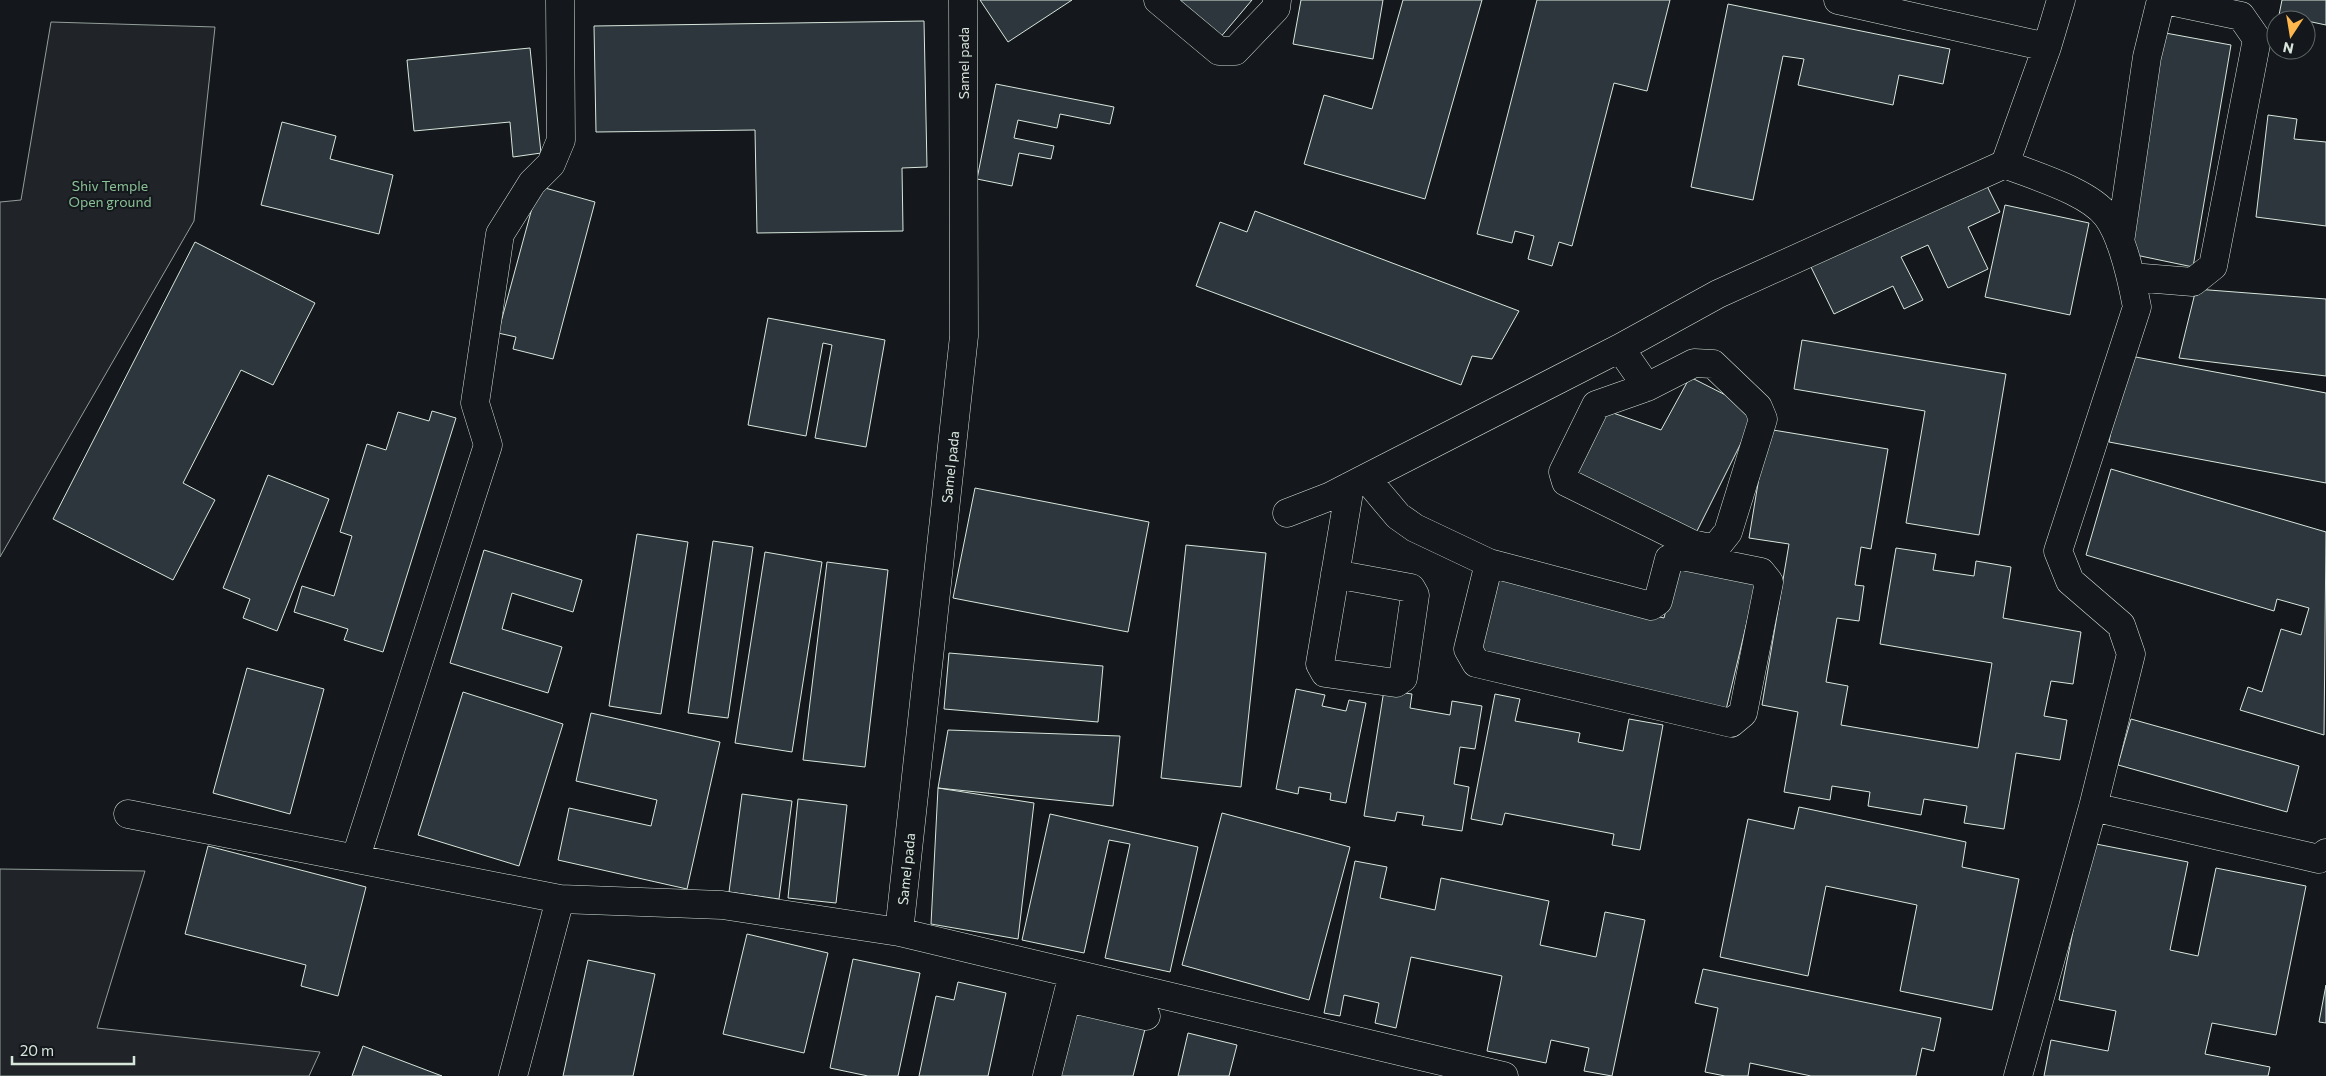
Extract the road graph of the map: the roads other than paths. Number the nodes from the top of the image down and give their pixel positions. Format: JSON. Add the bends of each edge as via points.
{"nodes":[{"id":1,"x":560,"y":0,"type":"edge"},
{"id":2,"x":962,"y":0,"type":"edge"},
{"id":3,"x":1158,"y":0,"type":"edge"},
{"id":4,"x":1277,"y":0,"type":"edge"},
{"id":5,"x":1838,"y":0,"type":"edge"},
{"id":6,"x":2061,"y":0,"type":"edge"},
{"id":7,"x":2161,"y":0,"type":"edge"},
{"id":8,"x":2165,"y":0,"type":"edge"},
{"id":9,"x":2047,"y":47,"type":"junction"},
{"id":10,"x":2005,"y":164,"type":"junction"},
{"id":11,"x":2120,"y":242,"type":"junction"},
{"id":12,"x":2131,"y":277,"type":"junction"},
{"id":13,"x":1620,"y":348,"type":"junction"},
{"id":14,"x":1647,"y":387,"type":"junction"},
{"id":15,"x":1358,"y":482,"type":"junction"},
{"id":16,"x":1287,"y":514,"type":"dead end"},
{"id":17,"x":1488,"y":563,"type":"junction"},
{"id":18,"x":1334,"y":574,"type":"junction"},
{"id":19,"x":2093,"y":807,"type":"junction"},
{"id":20,"x":128,"y":814,"type":"dead end"},
{"id":21,"x":356,"y":857,"type":"junction"},
{"id":22,"x":2324,"y":859,"type":"edge"},
{"id":23,"x":560,"y":899,"type":"junction"},
{"id":24,"x":899,"y":932,"type":"junction"},
{"id":25,"x":1070,"y":986,"type":"junction"},
{"id":26,"x":1146,"y":1016,"type":"dead end"},
{"id":27,"x":513,"y":1076,"type":"edge"},
{"id":28,"x":1047,"y":1076,"type":"edge"},
{"id":29,"x":1504,"y":1076,"type":"edge"},
{"id":30,"x":2018,"y":1076,"type":"edge"}],
"edges":[{"from":1,"to":21,"type":"street","via":[[561,140],[551,164],[532,183],[500,234],[475,403],[488,445]]},
{"from":2,"to":24,"type":"street","name":"Samel pada","via":[[964,336]]},
{"from":3,"to":4,"type":"street","via":[[1219,51],[1235,51],[1276,8]]},
{"from":5,"to":9,"type":"street"},
{"from":6,"to":9,"type":"street"},
{"from":7,"to":11,"type":"street","via":[[2148,57]]},
{"from":8,"to":12,"type":"street","via":[[2241,16],[2257,39],[2213,266],[2193,282]]},
{"from":9,"to":10,"type":"street"},
{"from":10,"to":11,"type":"street","via":[[2084,197],[2107,216]]},
{"from":10,"to":13,"type":"street","via":[[1718,294]]},
{"from":11,"to":12,"type":"street"},
{"from":12,"to":19,"type":"street","via":[[2137,307],[2058,551],[2070,581],[2121,625],[2131,654]]},
{"from":13,"to":14,"type":"street"},
{"from":13,"to":15,"type":"street"},
{"from":14,"to":14,"type":"street","via":[[1694,363],[1713,364],[1758,406],[1763,420],[1728,532],[1718,546],[1692,544],[1566,482],[1563,472],[1596,405]]},
{"from":15,"to":16,"type":"street"},
{"from":15,"to":17,"type":"street","via":[[1415,528]]},
{"from":15,"to":18,"type":"street"},
{"from":17,"to":17,"type":"street","via":[[1651,606],[1658,601],[1669,559],[1677,556],[1761,572],[1769,582],[1742,713],[1730,723],[1476,664],[1468,649]]},
{"from":18,"to":18,"type":"street","via":[[1320,664],[1325,673],[1396,683],[1403,678],[1414,595],[1411,588]]},
{"from":19,"to":22,"type":"street"},
{"from":19,"to":30,"type":"street"},
{"from":20,"to":21,"type":"street"},
{"from":21,"to":23,"type":"street"},
{"from":23,"to":24,"type":"street","via":[[722,905]]},
{"from":23,"to":27,"type":"street"},
{"from":24,"to":25,"type":"street"},
{"from":25,"to":26,"type":"street"},
{"from":25,"to":28,"type":"street"},
{"from":25,"to":29,"type":"street"}]}
